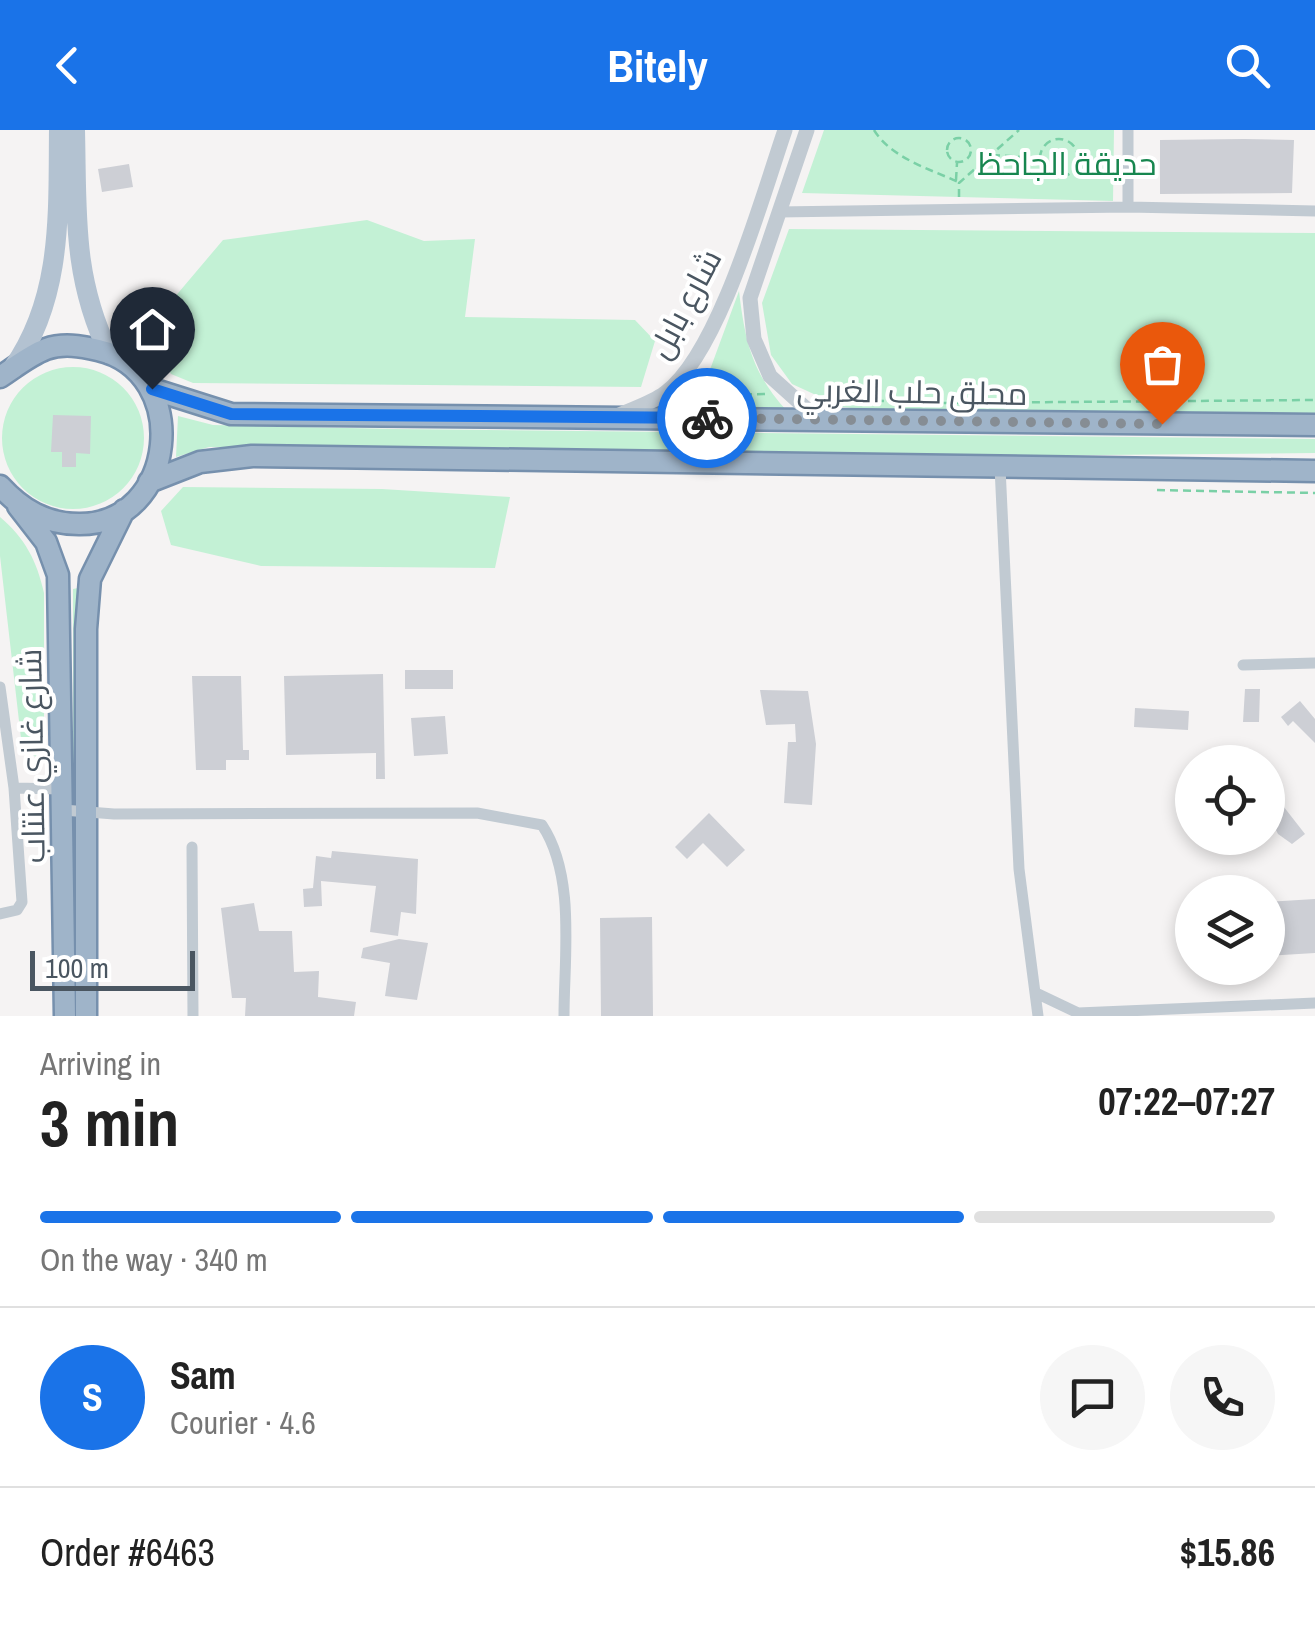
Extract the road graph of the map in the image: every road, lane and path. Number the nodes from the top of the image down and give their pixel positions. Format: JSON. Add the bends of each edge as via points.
{"nodes":[{"id":1,"x":59,"y":130,"type":"edge"},
{"id":2,"x":76,"y":130,"type":"edge"},
{"id":3,"x":785,"y":130,"type":"edge"},
{"id":4,"x":807,"y":130,"type":"edge"},
{"id":5,"x":874,"y":130,"type":"edge"},
{"id":6,"x":961,"y":130,"type":"edge"},
{"id":7,"x":1018,"y":130,"type":"edge"},
{"id":8,"x":1060,"y":130,"type":"edge"},
{"id":9,"x":1128,"y":130,"type":"edge"},
{"id":10,"x":960,"y":138,"type":"junction"},
{"id":11,"x":1059,"y":139,"type":"junction"},
{"id":12,"x":992,"y":155,"type":"junction"},
{"id":13,"x":1040,"y":158,"type":"junction"},
{"id":14,"x":957,"y":162,"type":"junction"},
{"id":15,"x":958,"y":182,"type":"junction"},
{"id":16,"x":1128,"y":207,"type":"junction"},
{"id":17,"x":958,"y":209,"type":"junction"},
{"id":18,"x":1315,"y":211,"type":"edge"},
{"id":19,"x":778,"y":212,"type":"junction"},
{"id":20,"x":734,"y":279,"type":"junction"},
{"id":21,"x":754,"y":286,"type":"junction"},
{"id":22,"x":109,"y":352,"type":"junction"},
{"id":23,"x":4,"y":378,"type":"edge"},
{"id":24,"x":152,"y":389,"type":"junction"},
{"id":25,"x":772,"y":394,"type":"dead end"},
{"id":26,"x":692,"y":395,"type":"dead end"},
{"id":27,"x":824,"y":399,"type":"dead end"},
{"id":28,"x":1315,"y":400,"type":"edge"},
{"id":29,"x":617,"y":416,"type":"junction"},
{"id":30,"x":820,"y":422,"type":"junction"},
{"id":31,"x":1315,"y":425,"type":"edge"},
{"id":32,"x":1000,"y":467,"type":"junction"},
{"id":33,"x":1315,"y":472,"type":"edge"},
{"id":34,"x":149,"y":482,"type":"junction"},
{"id":35,"x":0,"y":486,"type":"edge"},
{"id":36,"x":1157,"y":490,"type":"dead end"},
{"id":37,"x":1315,"y":493,"type":"edge"},
{"id":38,"x":18,"y":506,"type":"junction"},
{"id":39,"x":124,"y":510,"type":"junction"},
{"id":40,"x":1315,"y":663,"type":"edge"},
{"id":41,"x":1243,"y":665,"type":"dead end"},
{"id":42,"x":0,"y":687,"type":"edge"},
{"id":43,"x":14,"y":788,"type":"junction"},
{"id":44,"x":70,"y":804,"type":"junction"},
{"id":45,"x":192,"y":847,"type":"dead end"},
{"id":46,"x":0,"y":914,"type":"edge"},
{"id":47,"x":1036,"y":994,"type":"junction"},
{"id":48,"x":1315,"y":1003,"type":"edge"},
{"id":49,"x":65,"y":1016,"type":"edge"},
{"id":50,"x":86,"y":1016,"type":"edge"},
{"id":51,"x":194,"y":1016,"type":"edge"},
{"id":52,"x":564,"y":1016,"type":"edge"},
{"id":53,"x":1038,"y":1016,"type":"edge"}],
"edges":[{"from":1,"to":23,"type":"main road","via":[[58,255],[34,338]]},
{"from":2,"to":22,"type":"main road","via":[[78,264]]},
{"from":3,"to":20,"type":"street","name":"شارع بابل"},
{"from":4,"to":19,"type":"street"},
{"from":5,"to":15,"type":"path","via":[[905,158]]},
{"from":6,"to":10,"type":"path"},
{"from":7,"to":12,"type":"path"},
{"from":8,"to":11,"type":"path"},
{"from":9,"to":16,"type":"street"},
{"from":10,"to":14,"type":"path","via":[[948,146]]},
{"from":10,"to":14,"type":"path","via":[[971,152]]},
{"from":11,"to":13,"type":"path","via":[[1045,144]]},
{"from":11,"to":13,"type":"path","via":[[1077,151],[1074,170],[1051,175]]},
{"from":12,"to":13,"type":"path"},
{"from":12,"to":15,"type":"path"},
{"from":14,"to":15,"type":"path"},
{"from":15,"to":17,"type":"path"},
{"from":16,"to":17,"type":"street"},
{"from":16,"to":18,"type":"street"},
{"from":17,"to":19,"type":"street"},
{"from":19,"to":21,"type":"street"},
{"from":20,"to":21,"type":"street"},
{"from":20,"to":29,"type":"street","name":"شارع بابل","via":[[701,346],[667,392]]},
{"from":21,"to":30,"type":"street","via":[[754,339],[770,376]]},
{"from":22,"to":23,"type":"highway","via":[[76,345],[45,350]]},
{"from":22,"to":24,"type":"highway"},
{"from":24,"to":29,"type":"highway","name":"محلق حلب الغربي","via":[[231,414]]},
{"from":24,"to":34,"type":"highway","via":[[163,418],[162,458]]},
{"from":25,"to":26,"type":"path"},
{"from":27,"to":28,"type":"path"},
{"from":29,"to":30,"type":"highway","name":"محلق حلب الغربي"},
{"from":30,"to":31,"type":"highway","name":"محلق حلب الغربي"},
{"from":32,"to":33,"type":"highway"},
{"from":32,"to":34,"type":"highway","via":[[252,456],[200,462]]},
{"from":32,"to":47,"type":"street","via":[[1019,869]]},
{"from":34,"to":39,"type":"highway"},
{"from":35,"to":38,"type":"highway","name":"شارع غازي عنتاب"},
{"from":36,"to":37,"type":"path"},
{"from":38,"to":39,"type":"highway","via":[[57,524],[92,524]]},
{"from":38,"to":44,"type":"highway","name":"شارع غازي عنتاب","via":[[46,542],[58,575]]},
{"from":39,"to":44,"type":"highway","via":[[90,578]]},
{"from":40,"to":41,"type":"street"},
{"from":42,"to":43,"type":"street"},
{"from":43,"to":44,"type":"street"},
{"from":43,"to":46,"type":"street","via":[[22,902]]},
{"from":44,"to":49,"type":"highway","name":"شارع غازي عنتاب"},
{"from":44,"to":50,"type":"highway"},
{"from":44,"to":52,"type":"street","via":[[477,813],[542,825],[555,845],[564,908]]},
{"from":45,"to":51,"type":"street"},
{"from":47,"to":48,"type":"street","via":[[1078,1013]]},
{"from":47,"to":53,"type":"street"}]}
